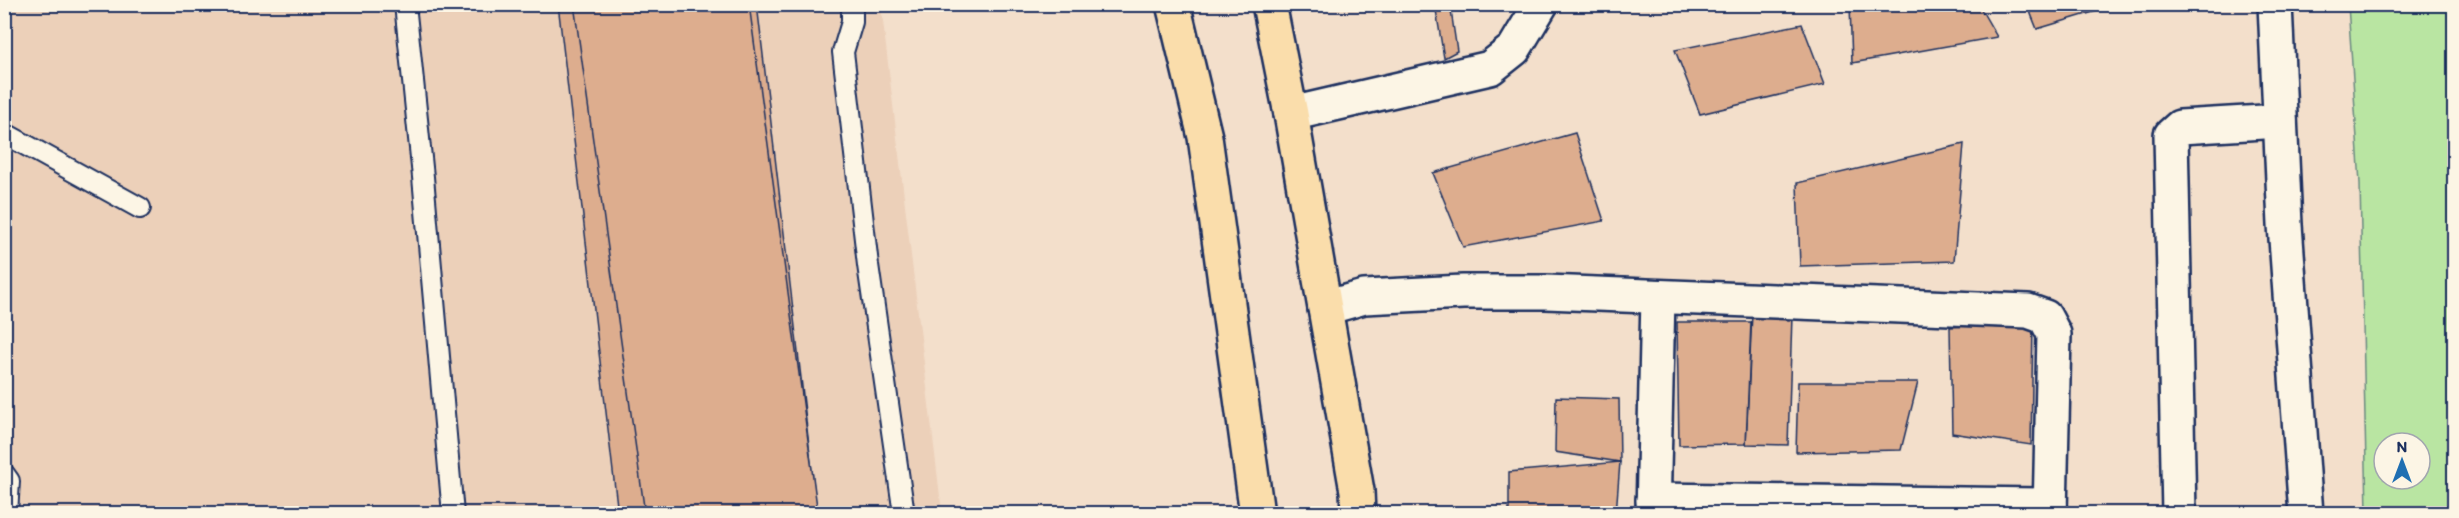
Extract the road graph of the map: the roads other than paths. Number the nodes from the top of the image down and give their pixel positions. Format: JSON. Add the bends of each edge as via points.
{"nodes":[{"id":1,"x":405,"y":4,"type":"edge"},
{"id":2,"x":852,"y":4,"type":"edge"},
{"id":3,"x":1173,"y":4,"type":"edge"},
{"id":4,"x":1269,"y":4,"type":"edge"},
{"id":5,"x":1541,"y":4,"type":"edge"},
{"id":6,"x":2275,"y":4,"type":"edge"},
{"id":7,"x":1291,"y":114,"type":"junction"},
{"id":8,"x":2280,"y":121,"type":"junction"},
{"id":9,"x":4,"y":133,"type":"edge"},
{"id":10,"x":140,"y":208,"type":"dead end"},
{"id":11,"x":1658,"y":297,"type":"junction"},
{"id":12,"x":1325,"y":308,"type":"junction"},
{"id":13,"x":4,"y":474,"type":"edge"},
{"id":14,"x":1653,"y":507,"type":"edge"},
{"id":15,"x":2050,"y":509,"type":"edge"},
{"id":16,"x":7,"y":513,"type":"edge"},
{"id":17,"x":453,"y":513,"type":"edge"},
{"id":18,"x":904,"y":513,"type":"edge"},
{"id":19,"x":1257,"y":513,"type":"edge"},
{"id":20,"x":1358,"y":513,"type":"edge"},
{"id":21,"x":2179,"y":513,"type":"edge"},
{"id":22,"x":2306,"y":513,"type":"edge"}],
"edges":[{"from":1,"to":17,"type":"lane"},
{"from":2,"to":18,"type":"lane","via":[[852,22],[843,52],[868,265]]},
{"from":3,"to":19,"type":"main road","via":[[1205,137]]},
{"from":4,"to":7,"type":"main road"},
{"from":5,"to":7,"type":"street","via":[[1514,49],[1490,68]]},
{"from":6,"to":8,"type":"street"},
{"from":7,"to":12,"type":"main road"},
{"from":8,"to":21,"type":"street","via":[[2180,127],[2171,135]]},
{"from":8,"to":22,"type":"street"},
{"from":9,"to":10,"type":"lane"},
{"from":11,"to":12,"type":"street","via":[[1463,292],[1364,297]]},
{"from":11,"to":14,"type":"street"},
{"from":11,"to":15,"type":"street","via":[[2028,311],[2045,317],[2054,334]]},
{"from":12,"to":20,"type":"main road"},
{"from":13,"to":16,"type":"lane","via":[[9,481]]},
{"from":14,"to":15,"type":"street"}]}
